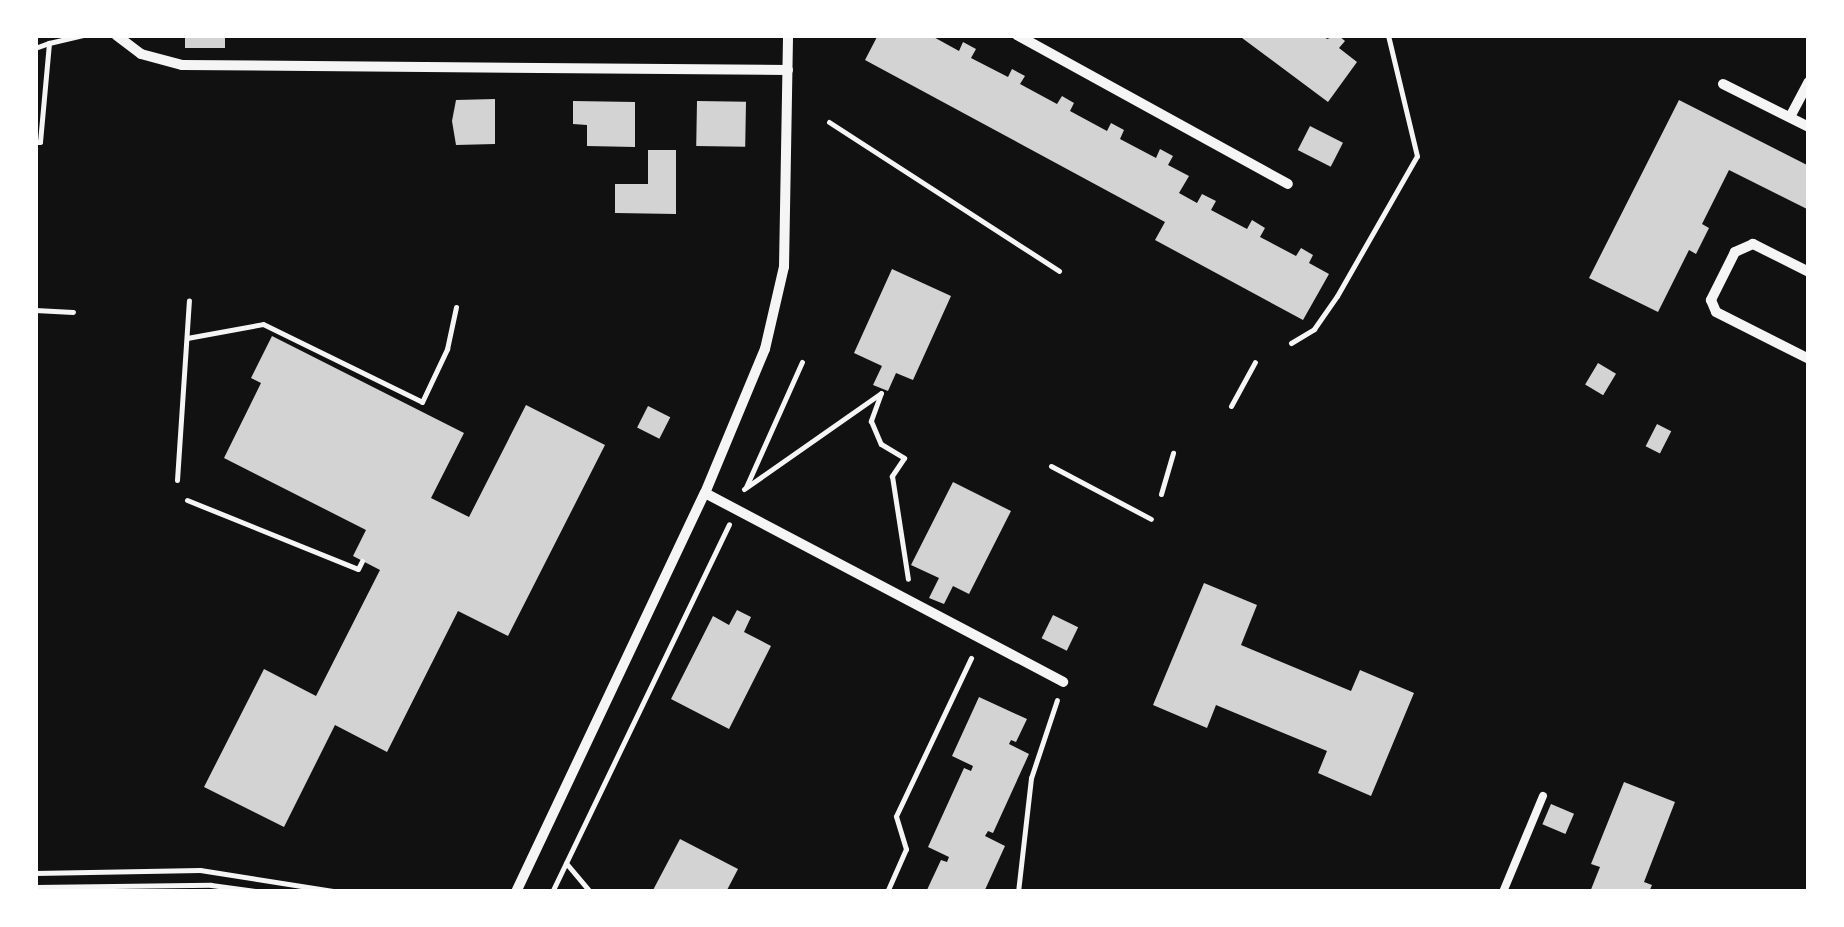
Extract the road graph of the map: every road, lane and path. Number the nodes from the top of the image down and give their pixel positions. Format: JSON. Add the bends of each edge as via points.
{"nodes":[{"id":1,"x":85,"y":35,"type":"edge"},
{"id":2,"x":116,"y":35,"type":"edge"},
{"id":3,"x":788,"y":35,"type":"edge"},
{"id":4,"x":1017,"y":35,"type":"edge"},
{"id":5,"x":1388,"y":35,"type":"edge"},
{"id":6,"x":49,"y":43,"type":"junction"},
{"id":7,"x":35,"y":48,"type":"edge"},
{"id":8,"x":788,"y":70,"type":"junction"},
{"id":9,"x":1809,"y":82,"type":"edge"},
{"id":10,"x":1723,"y":84,"type":"dead end"},
{"id":11,"x":1790,"y":118,"type":"junction"},
{"id":12,"x":830,"y":122,"type":"dead end"},
{"id":13,"x":1809,"y":127,"type":"edge"},
{"id":14,"x":35,"y":142,"type":"edge"},
{"id":15,"x":1288,"y":184,"type":"dead end"},
{"id":16,"x":1809,"y":254,"type":"edge"},
{"id":17,"x":1059,"y":271,"type":"dead end"},
{"id":18,"x":1805,"y":271,"type":"edge"},
{"id":19,"x":188,"y":300,"type":"dead end"},
{"id":20,"x":456,"y":307,"type":"dead end"},
{"id":21,"x":35,"y":310,"type":"edge"},
{"id":22,"x":73,"y":312,"type":"dead end"},
{"id":23,"x":187,"y":338,"type":"junction"},
{"id":24,"x":1291,"y":342,"type":"dead end"},
{"id":25,"x":1809,"y":359,"type":"edge"},
{"id":26,"x":802,"y":362,"type":"dead end"},
{"id":27,"x":1255,"y":362,"type":"dead end"},
{"id":28,"x":1232,"y":406,"type":"dead end"},
{"id":29,"x":1173,"y":453,"type":"dead end"},
{"id":30,"x":1052,"y":466,"type":"dead end"},
{"id":31,"x":177,"y":480,"type":"dead end"},
{"id":32,"x":704,"y":493,"type":"junction"},
{"id":33,"x":1161,"y":494,"type":"dead end"},
{"id":34,"x":187,"y":500,"type":"dead end"},
{"id":35,"x":1151,"y":519,"type":"dead end"},
{"id":36,"x":730,"y":522,"type":"dead end"},
{"id":37,"x":362,"y":560,"type":"dead end"},
{"id":38,"x":914,"y":606,"type":"junction"},
{"id":39,"x":979,"y":639,"type":"junction"},
{"id":40,"x":1064,"y":682,"type":"joint"},
{"id":41,"x":1543,"y":796,"type":"dead end"},
{"id":42,"x":566,"y":863,"type":"junction"},
{"id":43,"x":35,"y":874,"type":"edge"},
{"id":44,"x":35,"y":887,"type":"edge"},
{"id":45,"x":263,"y":892,"type":"edge"},
{"id":46,"x":339,"y":892,"type":"edge"},
{"id":47,"x":516,"y":892,"type":"edge"},
{"id":48,"x":552,"y":892,"type":"edge"},
{"id":49,"x":590,"y":892,"type":"edge"},
{"id":50,"x":887,"y":892,"type":"edge"},
{"id":51,"x":1018,"y":892,"type":"edge"},
{"id":52,"x":1503,"y":892,"type":"edge"}],
"edges":[{"from":1,"to":6,"type":"path"},
{"from":2,"to":8,"type":"street","via":[[141,54],[182,66]]},
{"from":3,"to":8,"type":"street"},
{"from":4,"to":15,"type":"street"},
{"from":5,"to":24,"type":"path","via":[[1417,156],[1314,329]]},
{"from":6,"to":7,"type":"path"},
{"from":6,"to":14,"type":"path"},
{"from":8,"to":32,"type":"street","via":[[780,295],[756,373]]},
{"from":9,"to":11,"type":"street"},
{"from":10,"to":11,"type":"street"},
{"from":11,"to":13,"type":"street"},
{"from":12,"to":17,"type":"path"},
{"from":16,"to":18,"type":"street"},
{"from":18,"to":25,"type":"street","via":[[1754,244],[1735,252],[1712,300],[1716,312]]},
{"from":19,"to":23,"type":"path"},
{"from":20,"to":23,"type":"path","via":[[422,402],[262,324]]},
{"from":21,"to":22,"type":"path"},
{"from":23,"to":31,"type":"path"},
{"from":26,"to":38,"type":"path","via":[[744,490],[881,393],[871,421],[881,444],[904,458],[892,476]]},
{"from":27,"to":28,"type":"path"},
{"from":29,"to":33,"type":"path"},
{"from":30,"to":35,"type":"path"},
{"from":32,"to":38,"type":"street"},
{"from":32,"to":47,"type":"street"},
{"from":34,"to":37,"type":"path","via":[[358,569]]},
{"from":36,"to":42,"type":"path"},
{"from":38,"to":39,"type":"street"},
{"from":39,"to":40,"type":"street"},
{"from":39,"to":50,"type":"path","via":[[896,816],[906,849]]},
{"from":40,"to":51,"type":"path","via":[[1031,778]]},
{"from":41,"to":52,"type":"lane"},
{"from":42,"to":48,"type":"path"},
{"from":42,"to":49,"type":"path"},
{"from":43,"to":46,"type":"path","via":[[200,870]]},
{"from":44,"to":45,"type":"path","via":[[193,884]]}]}
